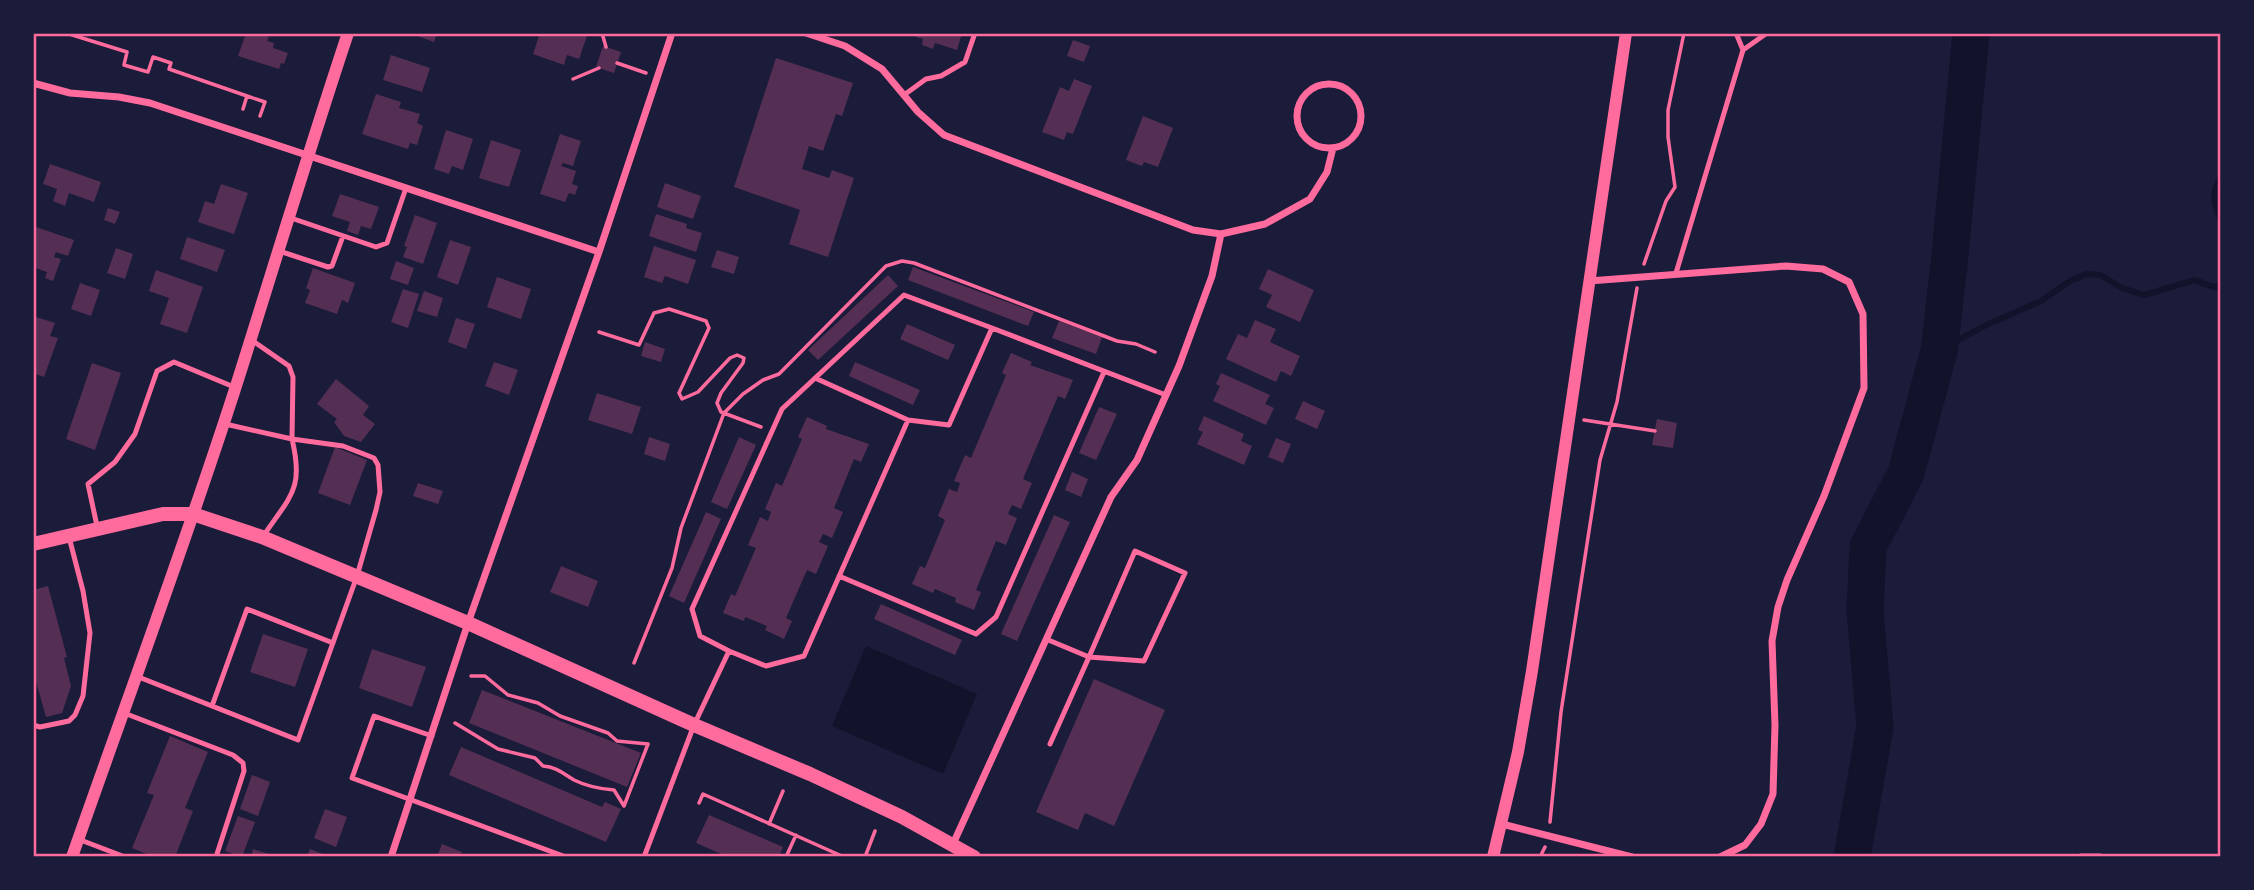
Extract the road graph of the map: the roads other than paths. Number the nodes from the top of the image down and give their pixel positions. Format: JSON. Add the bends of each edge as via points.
{"nodes":[{"id":1,"x":348,"y":33,"type":"edge"},
{"id":2,"x":672,"y":33,"type":"edge"},
{"id":3,"x":806,"y":33,"type":"edge"},
{"id":4,"x":975,"y":33,"type":"edge"},
{"id":5,"x":1626,"y":33,"type":"edge"},
{"id":6,"x":1736,"y":33,"type":"edge"},
{"id":7,"x":1767,"y":33,"type":"edge"},
{"id":8,"x":1743,"y":50,"type":"junction"},
{"id":9,"x":33,"y":83,"type":"edge"},
{"id":10,"x":904,"y":95,"type":"junction"},
{"id":11,"x":1333,"y":148,"type":"junction"},
{"id":12,"x":307,"y":156,"type":"junction"},
{"id":13,"x":406,"y":188,"type":"junction"},
{"id":14,"x":288,"y":217,"type":"junction"},
{"id":15,"x":1221,"y":234,"type":"junction"},
{"id":16,"x":343,"y":236,"type":"junction"},
{"id":17,"x":278,"y":251,"type":"junction"},
{"id":18,"x":598,"y":252,"type":"junction"},
{"id":19,"x":1676,"y":273,"type":"junction"},
{"id":20,"x":1588,"y":281,"type":"junction"},
{"id":21,"x":992,"y":328,"type":"junction"},
{"id":22,"x":250,"y":339,"type":"junction"},
{"id":23,"x":1104,"y":372,"type":"junction"},
{"id":24,"x":815,"y":378,"type":"junction"},
{"id":25,"x":235,"y":387,"type":"junction"},
{"id":26,"x":1166,"y":395,"type":"junction"},
{"id":27,"x":908,"y":420,"type":"junction"},
{"id":28,"x":223,"y":424,"type":"junction"},
{"id":29,"x":292,"y":439,"type":"junction"},
{"id":30,"x":193,"y":514,"type":"junction"},
{"id":31,"x":98,"y":529,"type":"junction"},
{"id":32,"x":69,"y":536,"type":"junction"},
{"id":33,"x":262,"y":537,"type":"junction"},
{"id":34,"x":33,"y":544,"type":"edge"},
{"id":35,"x":357,"y":576,"type":"junction"},
{"id":36,"x":839,"y":576,"type":"junction"},
{"id":37,"x":468,"y":623,"type":"junction"},
{"id":38,"x":1046,"y":639,"type":"junction"},
{"id":39,"x":333,"y":643,"type":"junction"},
{"id":40,"x":729,"y":651,"type":"junction"},
{"id":41,"x":1089,"y":657,"type":"junction"},
{"id":42,"x":136,"y":676,"type":"junction"},
{"id":43,"x":212,"y":706,"type":"junction"},
{"id":44,"x":123,"y":712,"type":"junction"},
{"id":45,"x":33,"y":725,"type":"edge"},
{"id":46,"x":694,"y":725,"type":"junction"},
{"id":47,"x":432,"y":736,"type":"junction"},
{"id":48,"x":1050,"y":744,"type":"dead end"},
{"id":49,"x":411,"y":800,"type":"junction"},
{"id":50,"x":1502,"y":824,"type":"junction"},
{"id":51,"x":78,"y":839,"type":"junction"},
{"id":52,"x":953,"y":844,"type":"junction"},
{"id":53,"x":72,"y":857,"type":"edge"},
{"id":54,"x":125,"y":857,"type":"edge"},
{"id":55,"x":216,"y":857,"type":"edge"},
{"id":56,"x":391,"y":857,"type":"edge"},
{"id":57,"x":566,"y":857,"type":"edge"},
{"id":58,"x":644,"y":857,"type":"edge"},
{"id":59,"x":974,"y":857,"type":"edge"},
{"id":60,"x":1493,"y":857,"type":"edge"},
{"id":61,"x":1632,"y":857,"type":"edge"},
{"id":62,"x":1720,"y":857,"type":"edge"},
{"id":63,"x":2081,"y":857,"type":"edge"},
{"id":64,"x":2100,"y":857,"type":"edge"}],
"edges":[{"from":1,"to":12,"type":"street"},
{"from":2,"to":18,"type":"street"},
{"from":3,"to":10,"type":"street","via":[[845,46],[882,68]]},
{"from":4,"to":10,"type":"lane","via":[[965,62],[926,79]]},
{"from":5,"to":20,"type":"street"},
{"from":6,"to":8,"type":"lane"},
{"from":7,"to":8,"type":"lane"},
{"from":8,"to":19,"type":"lane"},
{"from":9,"to":12,"type":"street","via":[[70,93],[150,103]]},
{"from":10,"to":15,"type":"street","via":[[944,135],[1193,230]]},
{"from":11,"to":11,"type":"street","via":[[1358,131],[1361,110],[1342,86],[1332,83],[1303,96],[1296,116],[1298,127],[1312,144]]},
{"from":11,"to":15,"type":"street","via":[[1327,172],[1310,199],[1265,224]]},
{"from":12,"to":13,"type":"street"},
{"from":12,"to":14,"type":"street"},
{"from":13,"to":16,"type":"lane","via":[[387,243],[376,247]]},
{"from":13,"to":18,"type":"street"},
{"from":14,"to":16,"type":"lane"},
{"from":14,"to":17,"type":"street"},
{"from":15,"to":26,"type":"street","via":[[1212,276]]},
{"from":16,"to":17,"type":"lane","via":[[328,267]]},
{"from":17,"to":22,"type":"street"},
{"from":18,"to":37,"type":"street"},
{"from":19,"to":20,"type":"street"},
{"from":19,"to":62,"type":"street","via":[[1786,266],[1823,269],[1849,282],[1864,314],[1864,388],[1778,607],[1772,641],[1773,794],[1761,824],[1745,845]]},
{"from":20,"to":50,"type":"street","via":[[1532,671]]},
{"from":21,"to":23,"type":"lane"},
{"from":21,"to":24,"type":"lane","via":[[904,295]]},
{"from":21,"to":27,"type":"lane","via":[[948,425]]},
{"from":22,"to":25,"type":"street"},
{"from":22,"to":29,"type":"lane","via":[[289,366],[293,377]]},
{"from":23,"to":26,"type":"lane"},
{"from":23,"to":36,"type":"lane","via":[[996,617],[976,634]]},
{"from":24,"to":27,"type":"lane"},
{"from":24,"to":40,"type":"lane","via":[[782,409],[692,609],[700,636]]},
{"from":25,"to":28,"type":"street"},
{"from":25,"to":31,"type":"lane","via":[[174,362],[158,371],[135,434],[116,462],[88,484]]},
{"from":26,"to":38,"type":"street","via":[[1137,460],[1111,497]]},
{"from":27,"to":36,"type":"lane"},
{"from":28,"to":29,"type":"lane"},
{"from":28,"to":30,"type":"street"},
{"from":29,"to":33,"type":"lane","via":[[297,479]]},
{"from":29,"to":35,"type":"lane","via":[[343,446],[374,458],[378,465],[380,492]]},
{"from":30,"to":31,"type":"main road","via":[[163,514]]},
{"from":30,"to":33,"type":"main road"},
{"from":30,"to":42,"type":"street"},
{"from":31,"to":32,"type":"main road"},
{"from":32,"to":34,"type":"main road"},
{"from":32,"to":45,"type":"lane","via":[[90,632],[83,696],[69,721]]},
{"from":33,"to":35,"type":"main road"},
{"from":35,"to":37,"type":"main road"},
{"from":35,"to":39,"type":"lane"},
{"from":36,"to":40,"type":"lane","via":[[804,656],[766,666]]},
{"from":37,"to":46,"type":"main road"},
{"from":37,"to":47,"type":"street"},
{"from":38,"to":41,"type":"lane"},
{"from":38,"to":52,"type":"street"},
{"from":39,"to":43,"type":"lane","via":[[298,740]]},
{"from":39,"to":43,"type":"lane","via":[[247,609]]},
{"from":40,"to":46,"type":"lane"},
{"from":41,"to":41,"type":"lane","via":[[1135,551],[1185,573],[1144,661]]},
{"from":41,"to":48,"type":"lane"},
{"from":42,"to":43,"type":"lane"},
{"from":42,"to":44,"type":"street"},
{"from":44,"to":51,"type":"street"},
{"from":44,"to":55,"type":"lane","via":[[243,763]]},
{"from":46,"to":52,"type":"main road","via":[[810,774]]},
{"from":46,"to":58,"type":"lane"},
{"from":47,"to":49,"type":"street"},
{"from":47,"to":49,"type":"lane","via":[[374,716],[352,778]]},
{"from":49,"to":56,"type":"street"},
{"from":49,"to":57,"type":"lane"},
{"from":50,"to":60,"type":"street"},
{"from":50,"to":61,"type":"street"},
{"from":51,"to":53,"type":"street"},
{"from":51,"to":54,"type":"lane"},
{"from":52,"to":59,"type":"main road"},
{"from":63,"to":64,"type":"street"}]}
